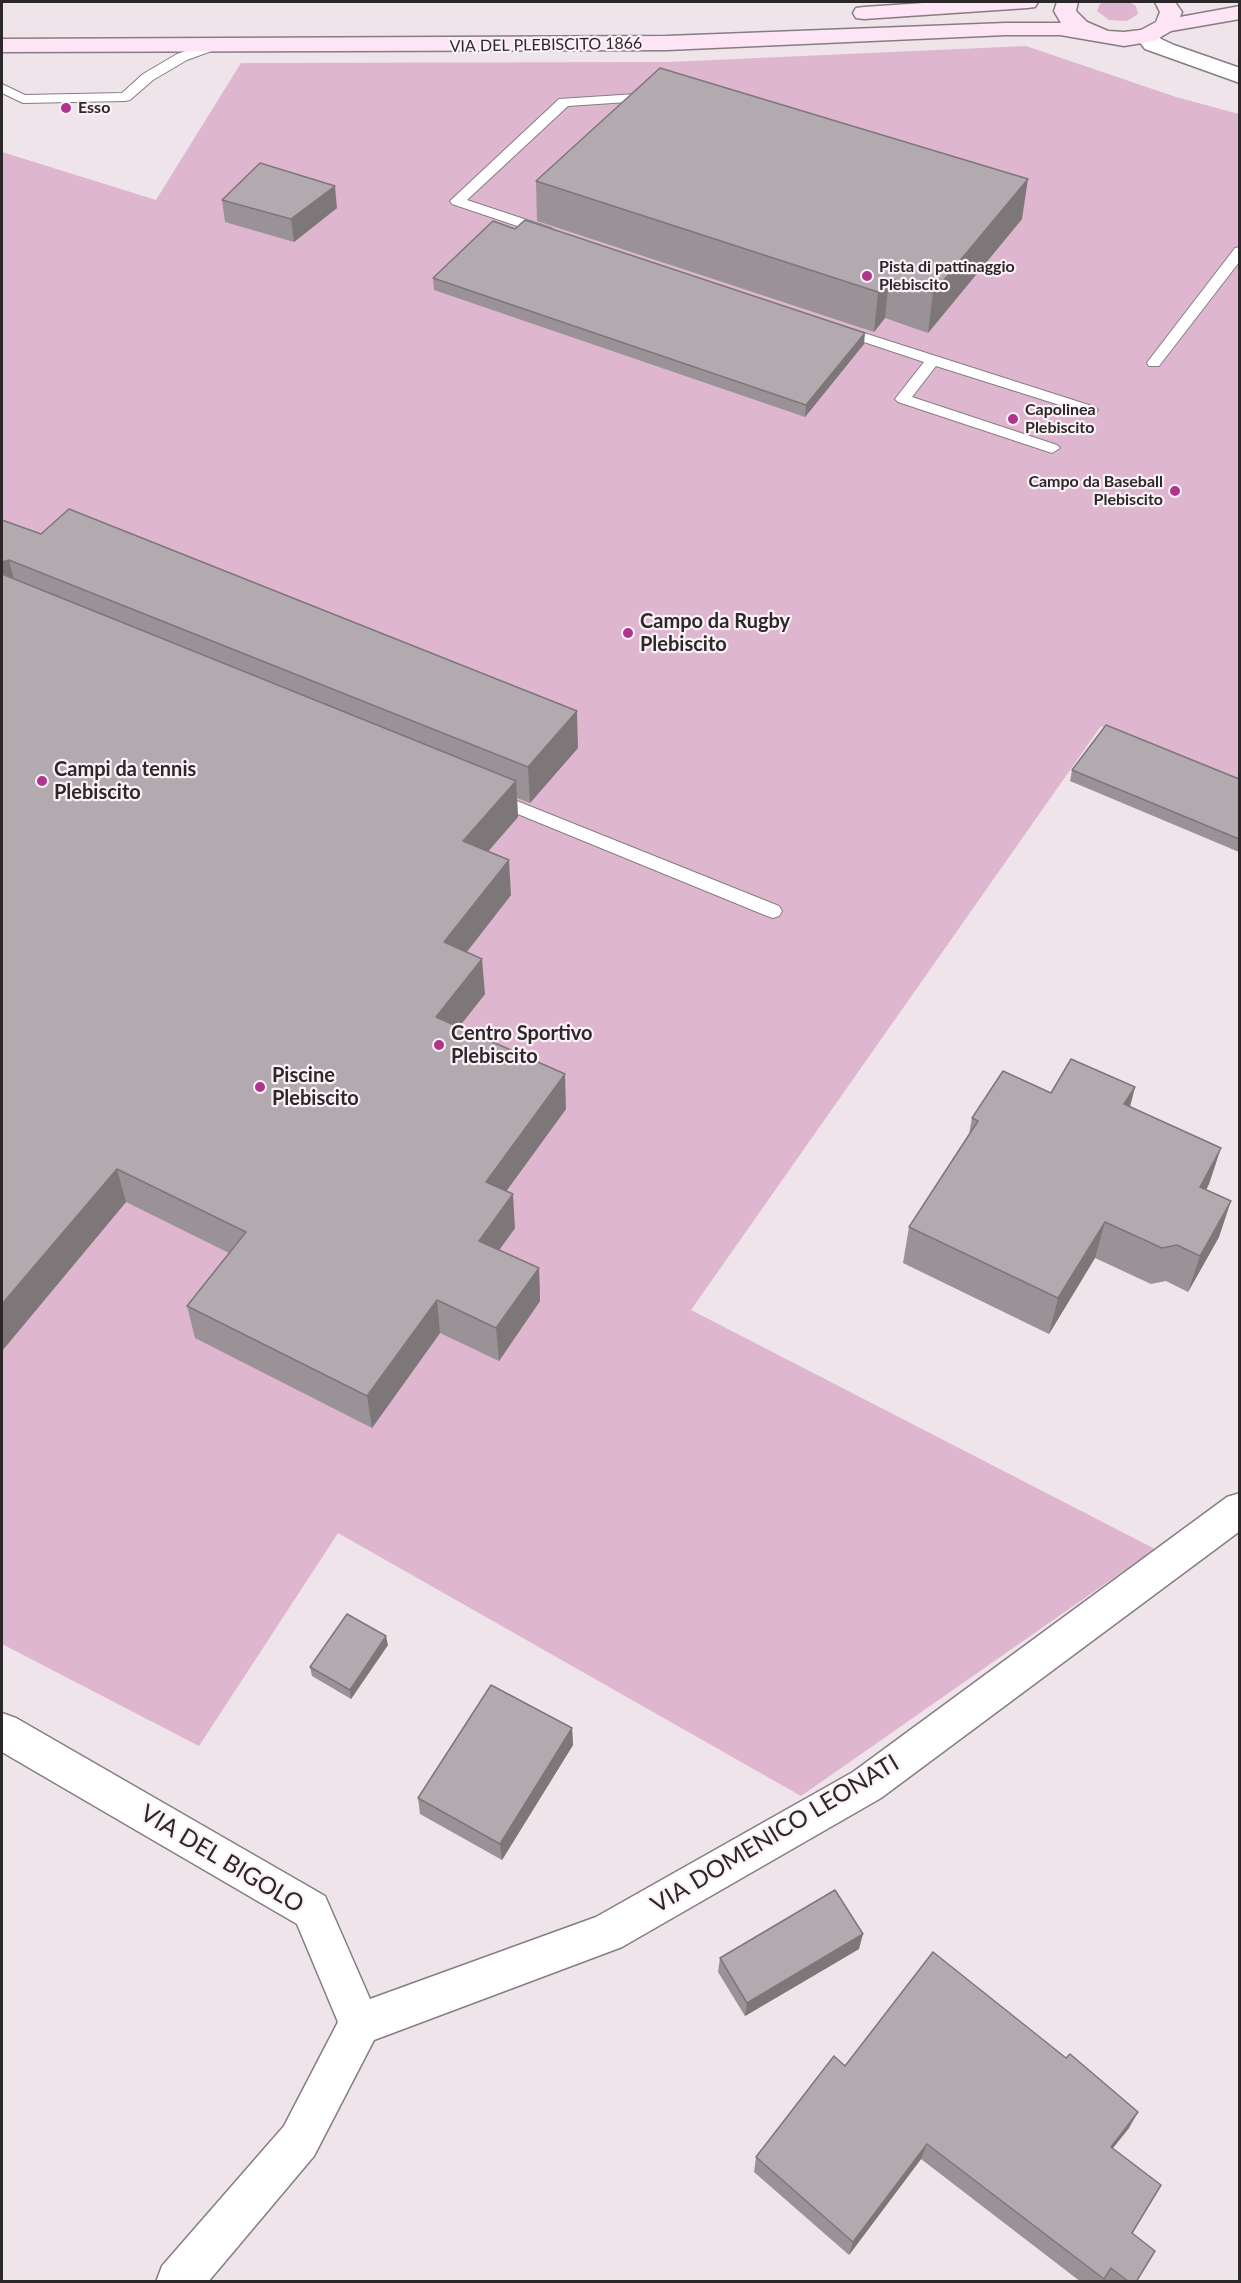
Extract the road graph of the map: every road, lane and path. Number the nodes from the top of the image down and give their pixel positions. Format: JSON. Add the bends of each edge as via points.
{"nodes":[{"id":1,"x":1027,"y":2,"type":"edge"},
{"id":2,"x":1068,"y":2,"type":"edge"},
{"id":3,"x":1165,"y":2,"type":"edge"},
{"id":4,"x":1239,"y":12,"type":"edge"},
{"id":5,"x":846,"y":14,"type":"dead end"},
{"id":6,"x":452,"y":23,"type":"dead end"},
{"id":7,"x":429,"y":24,"type":"dead end"},
{"id":8,"x":1166,"y":26,"type":"junction"},
{"id":9,"x":1090,"y":33,"type":"junction"},
{"id":10,"x":1146,"y":36,"type":"junction"},
{"id":11,"x":2,"y":46,"type":"edge"},
{"id":12,"x":212,"y":46,"type":"junction"},
{"id":13,"x":1239,"y":76,"type":"edge"},
{"id":14,"x":2,"y":88,"type":"edge"},
{"id":15,"x":666,"y":97,"type":"edge"},
{"id":16,"x":559,"y":235,"type":"edge"},
{"id":17,"x":1239,"y":251,"type":"edge"},
{"id":18,"x":820,"y":322,"type":"edge"},
{"id":19,"x":933,"y":360,"type":"junction"},
{"id":20,"x":1154,"y":363,"type":"dead end"},
{"id":21,"x":1090,"y":410,"type":"dead end"},
{"id":22,"x":1052,"y":448,"type":"dead end"},
{"id":23,"x":473,"y":789,"type":"edge"},
{"id":24,"x":773,"y":911,"type":"dead end"},
{"id":25,"x":1239,"y":1509,"type":"edge"},
{"id":26,"x":2,"y":1731,"type":"edge"},
{"id":27,"x":360,"y":2024,"type":"junction"},
{"id":28,"x":178,"y":2282,"type":"edge"}],
"edges":[{"from":1,"to":5,"type":"main road"},
{"from":2,"to":9,"type":"main road","via":[[1065,11],[1069,19]]},
{"from":3,"to":8,"type":"main road","via":[[1171,12]]},
{"from":4,"to":8,"type":"main road"},
{"from":6,"to":7,"type":"main road","name":"VIA DEL PLEBISCITO 1866"},
{"from":8,"to":10,"type":"main road"},
{"from":9,"to":10,"type":"main road","name":"VIA DEL PLEBISCITO 1866","via":[[1124,39]]},
{"from":9,"to":12,"type":"main road","name":"VIA DEL PLEBISCITO 1866","via":[[1006,29],[667,43]]},
{"from":10,"to":13,"type":"street","via":[[1166,50]]},
{"from":11,"to":12,"type":"main road","name":"VIA DEL PLEBISCITO 1866"},
{"from":12,"to":14,"type":"lane","via":[[182,57],[148,77],[125,97],[23,99]]},
{"from":15,"to":16,"type":"lane","via":[[564,102],[457,201]]},
{"from":17,"to":20,"type":"lane"},
{"from":18,"to":19,"type":"lane"},
{"from":19,"to":21,"type":"lane"},
{"from":19,"to":22,"type":"lane","via":[[903,399]]},
{"from":23,"to":24,"type":"lane"},
{"from":25,"to":27,"type":"street","name":"VIA DOMENICO LEONATI","via":[[867,1785],[607,1934]]},
{"from":26,"to":27,"type":"street","name":"VIA DEL BIGOLO","via":[[310,1910]]},
{"from":27,"to":28,"type":"street","via":[[299,2141]]}]}
